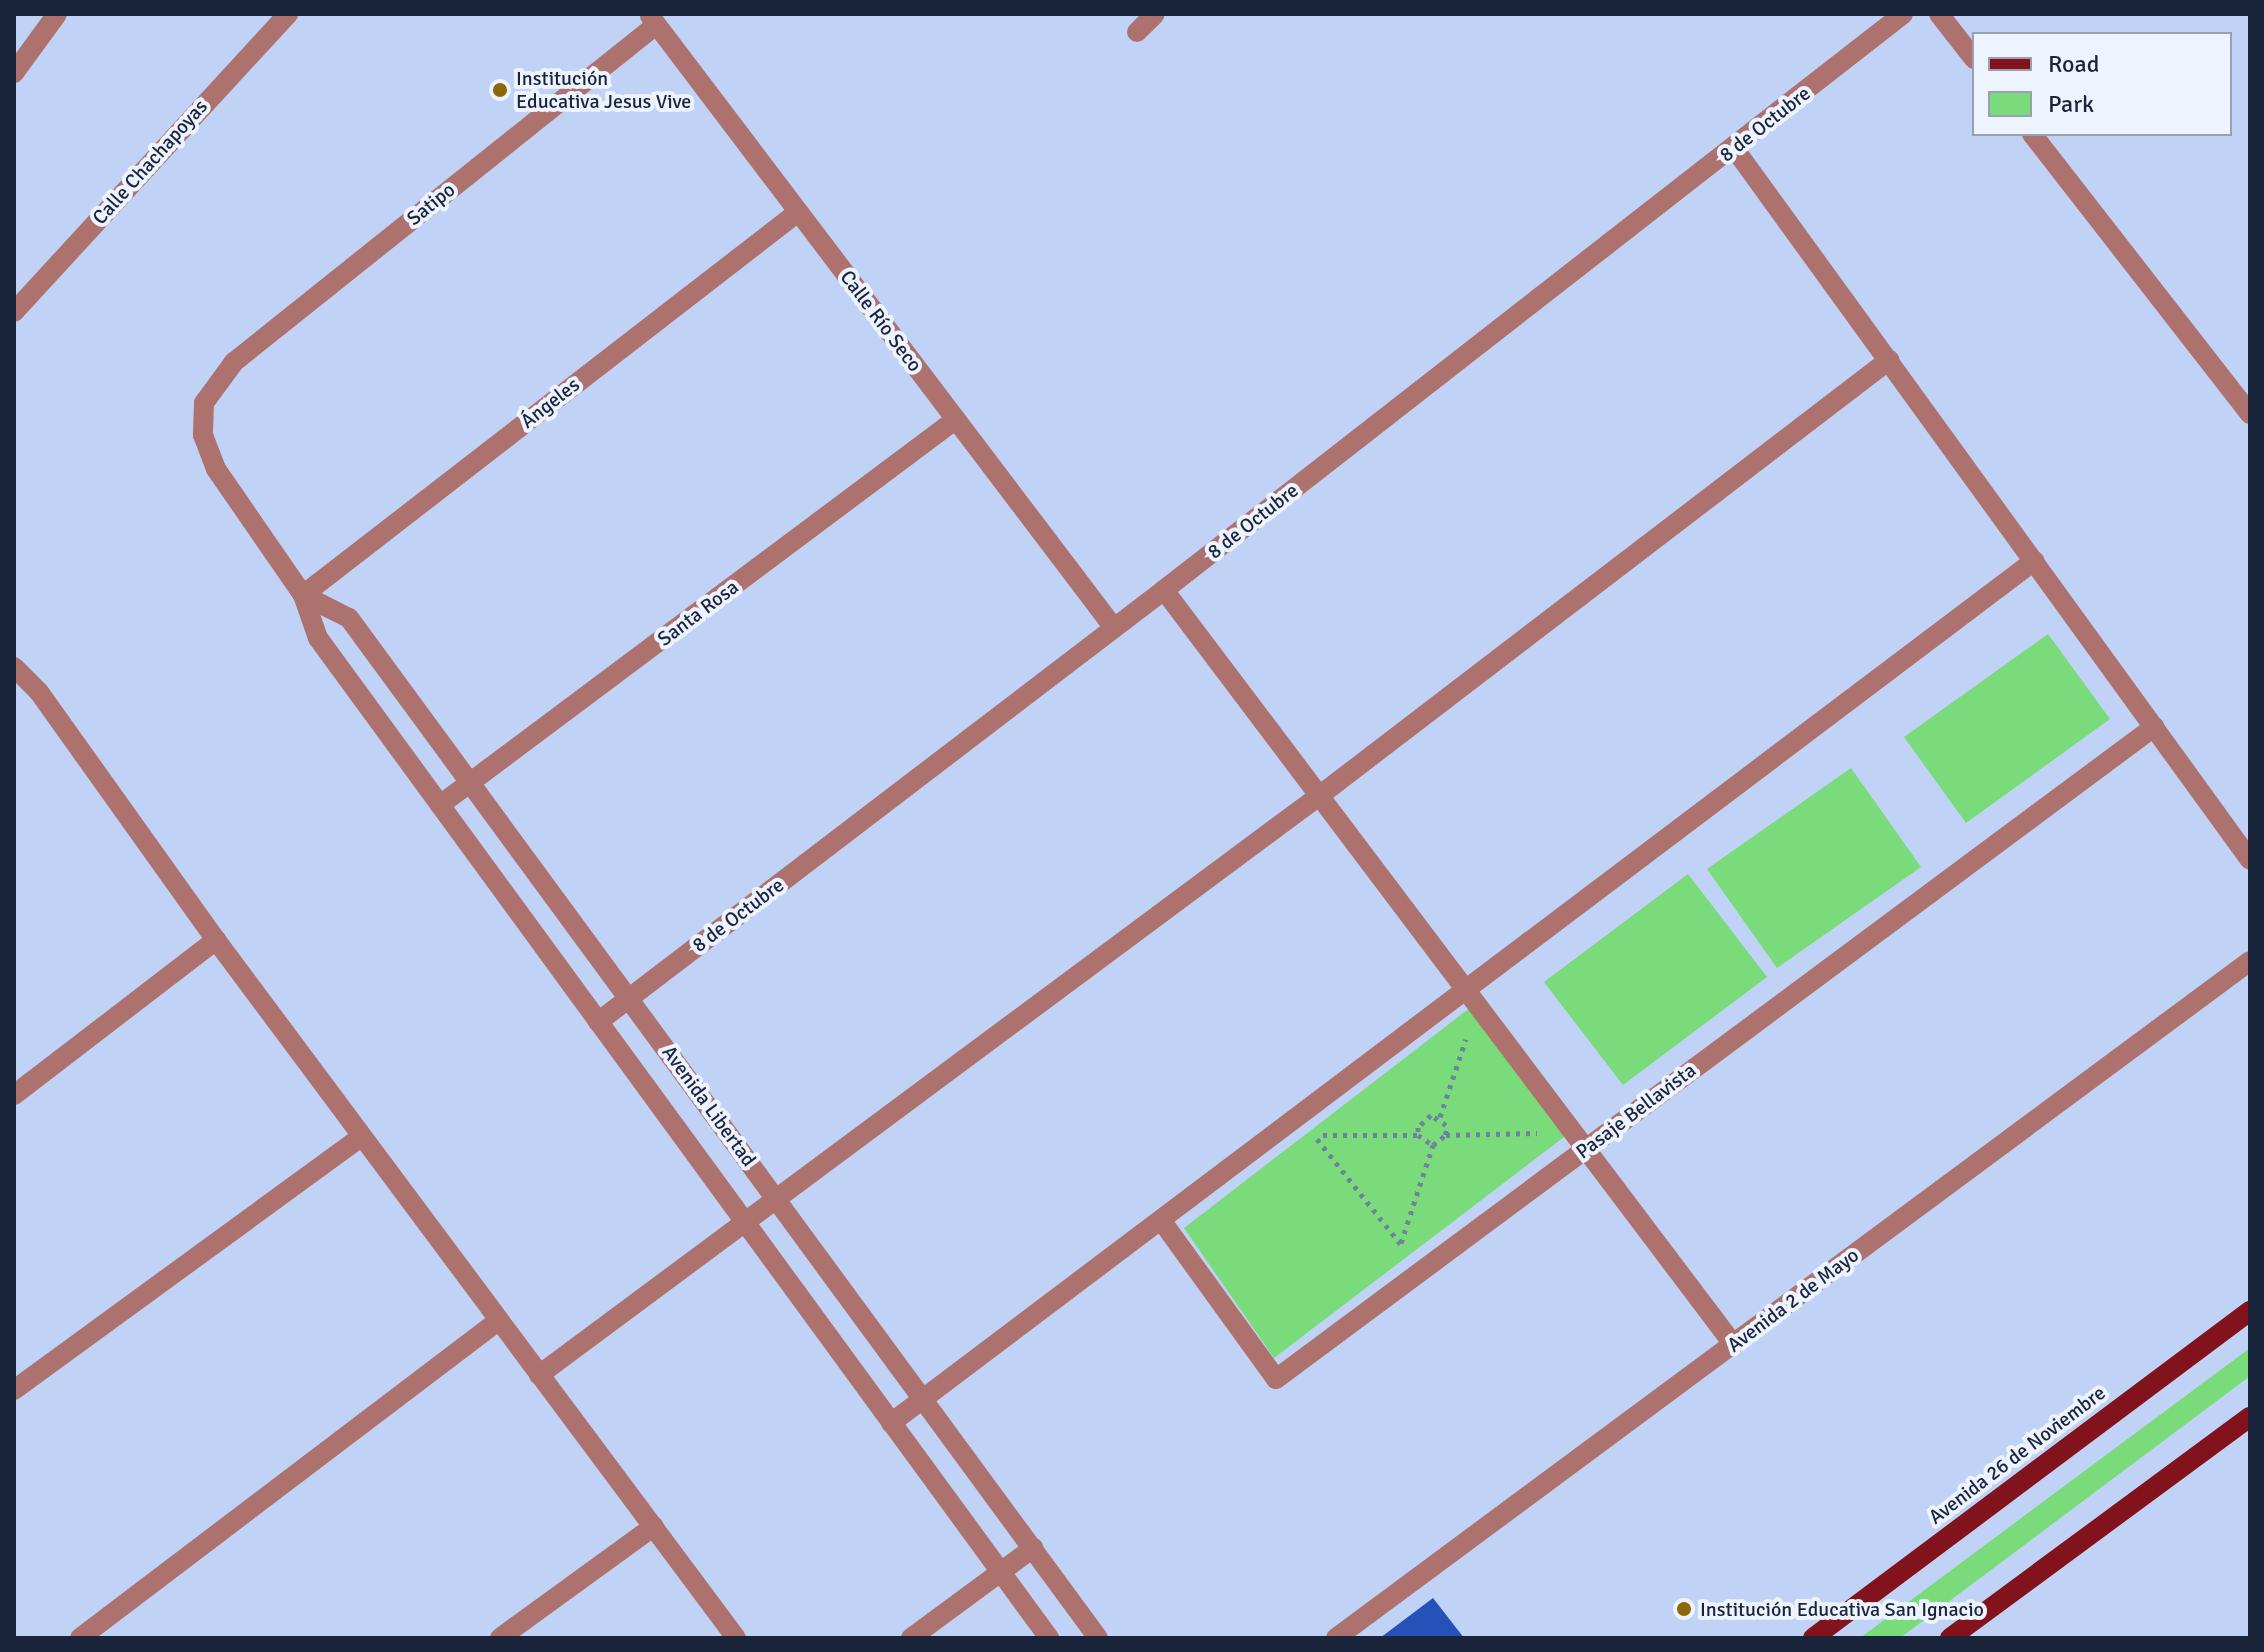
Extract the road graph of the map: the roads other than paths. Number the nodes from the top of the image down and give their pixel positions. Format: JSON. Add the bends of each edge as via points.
{"nodes":[{"id":1,"x":57,"y":14,"type":"edge"},
{"id":2,"x":288,"y":14,"type":"edge"},
{"id":3,"x":1155,"y":14,"type":"edge"},
{"id":4,"x":1903,"y":14,"type":"edge"},
{"id":5,"x":1939,"y":14,"type":"edge"},
{"id":6,"x":652,"y":20,"type":"edge"},
{"id":7,"x":1137,"y":32,"type":"dead end"},
{"id":8,"x":1972,"y":56,"type":"edge"},
{"id":9,"x":14,"y":73,"type":"edge"},
{"id":10,"x":2034,"y":136,"type":"edge"},
{"id":11,"x":1734,"y":148,"type":"junction"},
{"id":12,"x":798,"y":212,"type":"junction"},
{"id":13,"x":14,"y":312,"type":"edge"},
{"id":14,"x":1889,"y":360,"type":"junction"},
{"id":15,"x":211,"y":388,"type":"joint"},
{"id":16,"x":2250,"y":414,"type":"edge"},
{"id":17,"x":955,"y":420,"type":"junction"},
{"id":18,"x":2034,"y":561,"type":"junction"},
{"id":19,"x":1164,"y":590,"type":"junction"},
{"id":20,"x":303,"y":595,"type":"junction"},
{"id":21,"x":1114,"y":628,"type":"junction"},
{"id":22,"x":14,"y":667,"type":"edge"},
{"id":23,"x":2154,"y":727,"type":"junction"},
{"id":24,"x":472,"y":782,"type":"junction"},
{"id":25,"x":1319,"y":796,"type":"junction"},
{"id":26,"x":440,"y":805,"type":"junction"},
{"id":27,"x":2250,"y":860,"type":"edge"},
{"id":28,"x":216,"y":940,"type":"junction"},
{"id":29,"x":2250,"y":961,"type":"edge"},
{"id":30,"x":1466,"y":990,"type":"junction"},
{"id":31,"x":630,"y":998,"type":"junction"},
{"id":32,"x":598,"y":1022,"type":"junction"},
{"id":33,"x":14,"y":1095,"type":"edge"},
{"id":34,"x":361,"y":1137,"type":"junction"},
{"id":35,"x":1586,"y":1149,"type":"junction"},
{"id":36,"x":778,"y":1200,"type":"junction"},
{"id":37,"x":1161,"y":1220,"type":"junction"},
{"id":38,"x":744,"y":1222,"type":"junction"},
{"id":39,"x":2250,"y":1311,"type":"edge"},
{"id":40,"x":498,"y":1321,"type":"junction"},
{"id":41,"x":1733,"y":1344,"type":"junction"},
{"id":42,"x":539,"y":1375,"type":"junction"},
{"id":43,"x":14,"y":1390,"type":"edge"},
{"id":44,"x":923,"y":1399,"type":"junction"},
{"id":45,"x":2250,"y":1417,"type":"edge"},
{"id":46,"x":891,"y":1423,"type":"junction"},
{"id":47,"x":654,"y":1526,"type":"junction"},
{"id":48,"x":1033,"y":1548,"type":"junction"},
{"id":49,"x":999,"y":1572,"type":"junction"},
{"id":50,"x":80,"y":1638,"type":"edge"},
{"id":51,"x":500,"y":1638,"type":"edge"},
{"id":52,"x":736,"y":1638,"type":"edge"},
{"id":53,"x":911,"y":1638,"type":"edge"},
{"id":54,"x":1049,"y":1638,"type":"edge"},
{"id":55,"x":1098,"y":1638,"type":"edge"},
{"id":56,"x":1336,"y":1638,"type":"edge"},
{"id":57,"x":1813,"y":1638,"type":"edge"},
{"id":58,"x":1950,"y":1638,"type":"edge"}],
"edges":[{"from":1,"to":9,"type":"street"},
{"from":2,"to":13,"type":"street","name":"Calle Chachapoyas"},
{"from":3,"to":7,"type":"street"},
{"from":4,"to":11,"type":"street","name":"8 de Octubre"},
{"from":5,"to":8,"type":"street"},
{"from":6,"to":12,"type":"street","name":"Calle Río Seco"},
{"from":6,"to":15,"type":"street","name":"Satipo","via":[[234,362]]},
{"from":10,"to":16,"type":"street"},
{"from":11,"to":14,"type":"street"},
{"from":11,"to":19,"type":"street","name":"8 de Octubre"},
{"from":12,"to":17,"type":"street","name":"Calle Río Seco"},
{"from":12,"to":20,"type":"street","name":"Ángeles"},
{"from":14,"to":18,"type":"street"},
{"from":14,"to":25,"type":"street"},
{"from":15,"to":20,"type":"street","name":"Avenida Libertad","via":[[204,403],[203,435],[216,469]]},
{"from":17,"to":21,"type":"street","name":"Calle Río Seco"},
{"from":17,"to":24,"type":"street","name":"Santa Rosa"},
{"from":18,"to":23,"type":"street"},
{"from":18,"to":30,"type":"street"},
{"from":19,"to":21,"type":"street","name":"8 de Octubre"},
{"from":19,"to":25,"type":"street"},
{"from":20,"to":24,"type":"street","name":"Avenida Libertad","via":[[349,618]]},
{"from":20,"to":26,"type":"street","name":"Avenida Libertad","via":[[318,638]]},
{"from":21,"to":31,"type":"street","name":"8 de Octubre"},
{"from":22,"to":28,"type":"street","via":[[39,692]]},
{"from":23,"to":27,"type":"street"},
{"from":23,"to":35,"type":"street","name":"Pasaje Bellavista"},
{"from":24,"to":26,"type":"street","name":"Santa Rosa"},
{"from":24,"to":31,"type":"street","name":"Avenida Libertad"},
{"from":25,"to":30,"type":"street"},
{"from":25,"to":36,"type":"street"},
{"from":26,"to":32,"type":"street","name":"Avenida Libertad"},
{"from":28,"to":33,"type":"street"},
{"from":28,"to":34,"type":"street"},
{"from":29,"to":41,"type":"street","name":"Avenida 2 de Mayo"},
{"from":30,"to":35,"type":"street"},
{"from":30,"to":37,"type":"street"},
{"from":31,"to":32,"type":"street","name":"8 de Octubre"},
{"from":31,"to":36,"type":"street","name":"Avenida Libertad"},
{"from":32,"to":38,"type":"street","name":"Avenida Libertad"},
{"from":34,"to":40,"type":"street"},
{"from":34,"to":43,"type":"street"},
{"from":35,"to":37,"type":"street","name":"Pasaje Bellavista","via":[[1276,1379]]},
{"from":35,"to":41,"type":"street"},
{"from":36,"to":38,"type":"street"},
{"from":36,"to":44,"type":"street","name":"Avenida Libertad"},
{"from":37,"to":44,"type":"street"},
{"from":38,"to":42,"type":"street"},
{"from":38,"to":46,"type":"street","name":"Avenida Libertad"},
{"from":39,"to":57,"type":"main road","name":"Avenida 26 de Noviembre"},
{"from":40,"to":42,"type":"street"},
{"from":40,"to":50,"type":"street"},
{"from":41,"to":56,"type":"street","name":"Avenida 2 de Mayo"},
{"from":42,"to":47,"type":"street"},
{"from":44,"to":46,"type":"street"},
{"from":44,"to":48,"type":"street","name":"Avenida Libertad"},
{"from":45,"to":58,"type":"main road"},
{"from":46,"to":49,"type":"street","name":"Avenida Libertad"},
{"from":47,"to":51,"type":"street"},
{"from":47,"to":52,"type":"street"},
{"from":48,"to":49,"type":"street"},
{"from":48,"to":55,"type":"street","name":"Avenida Libertad"},
{"from":49,"to":53,"type":"street"},
{"from":49,"to":54,"type":"street","name":"Avenida Libertad"}]}
